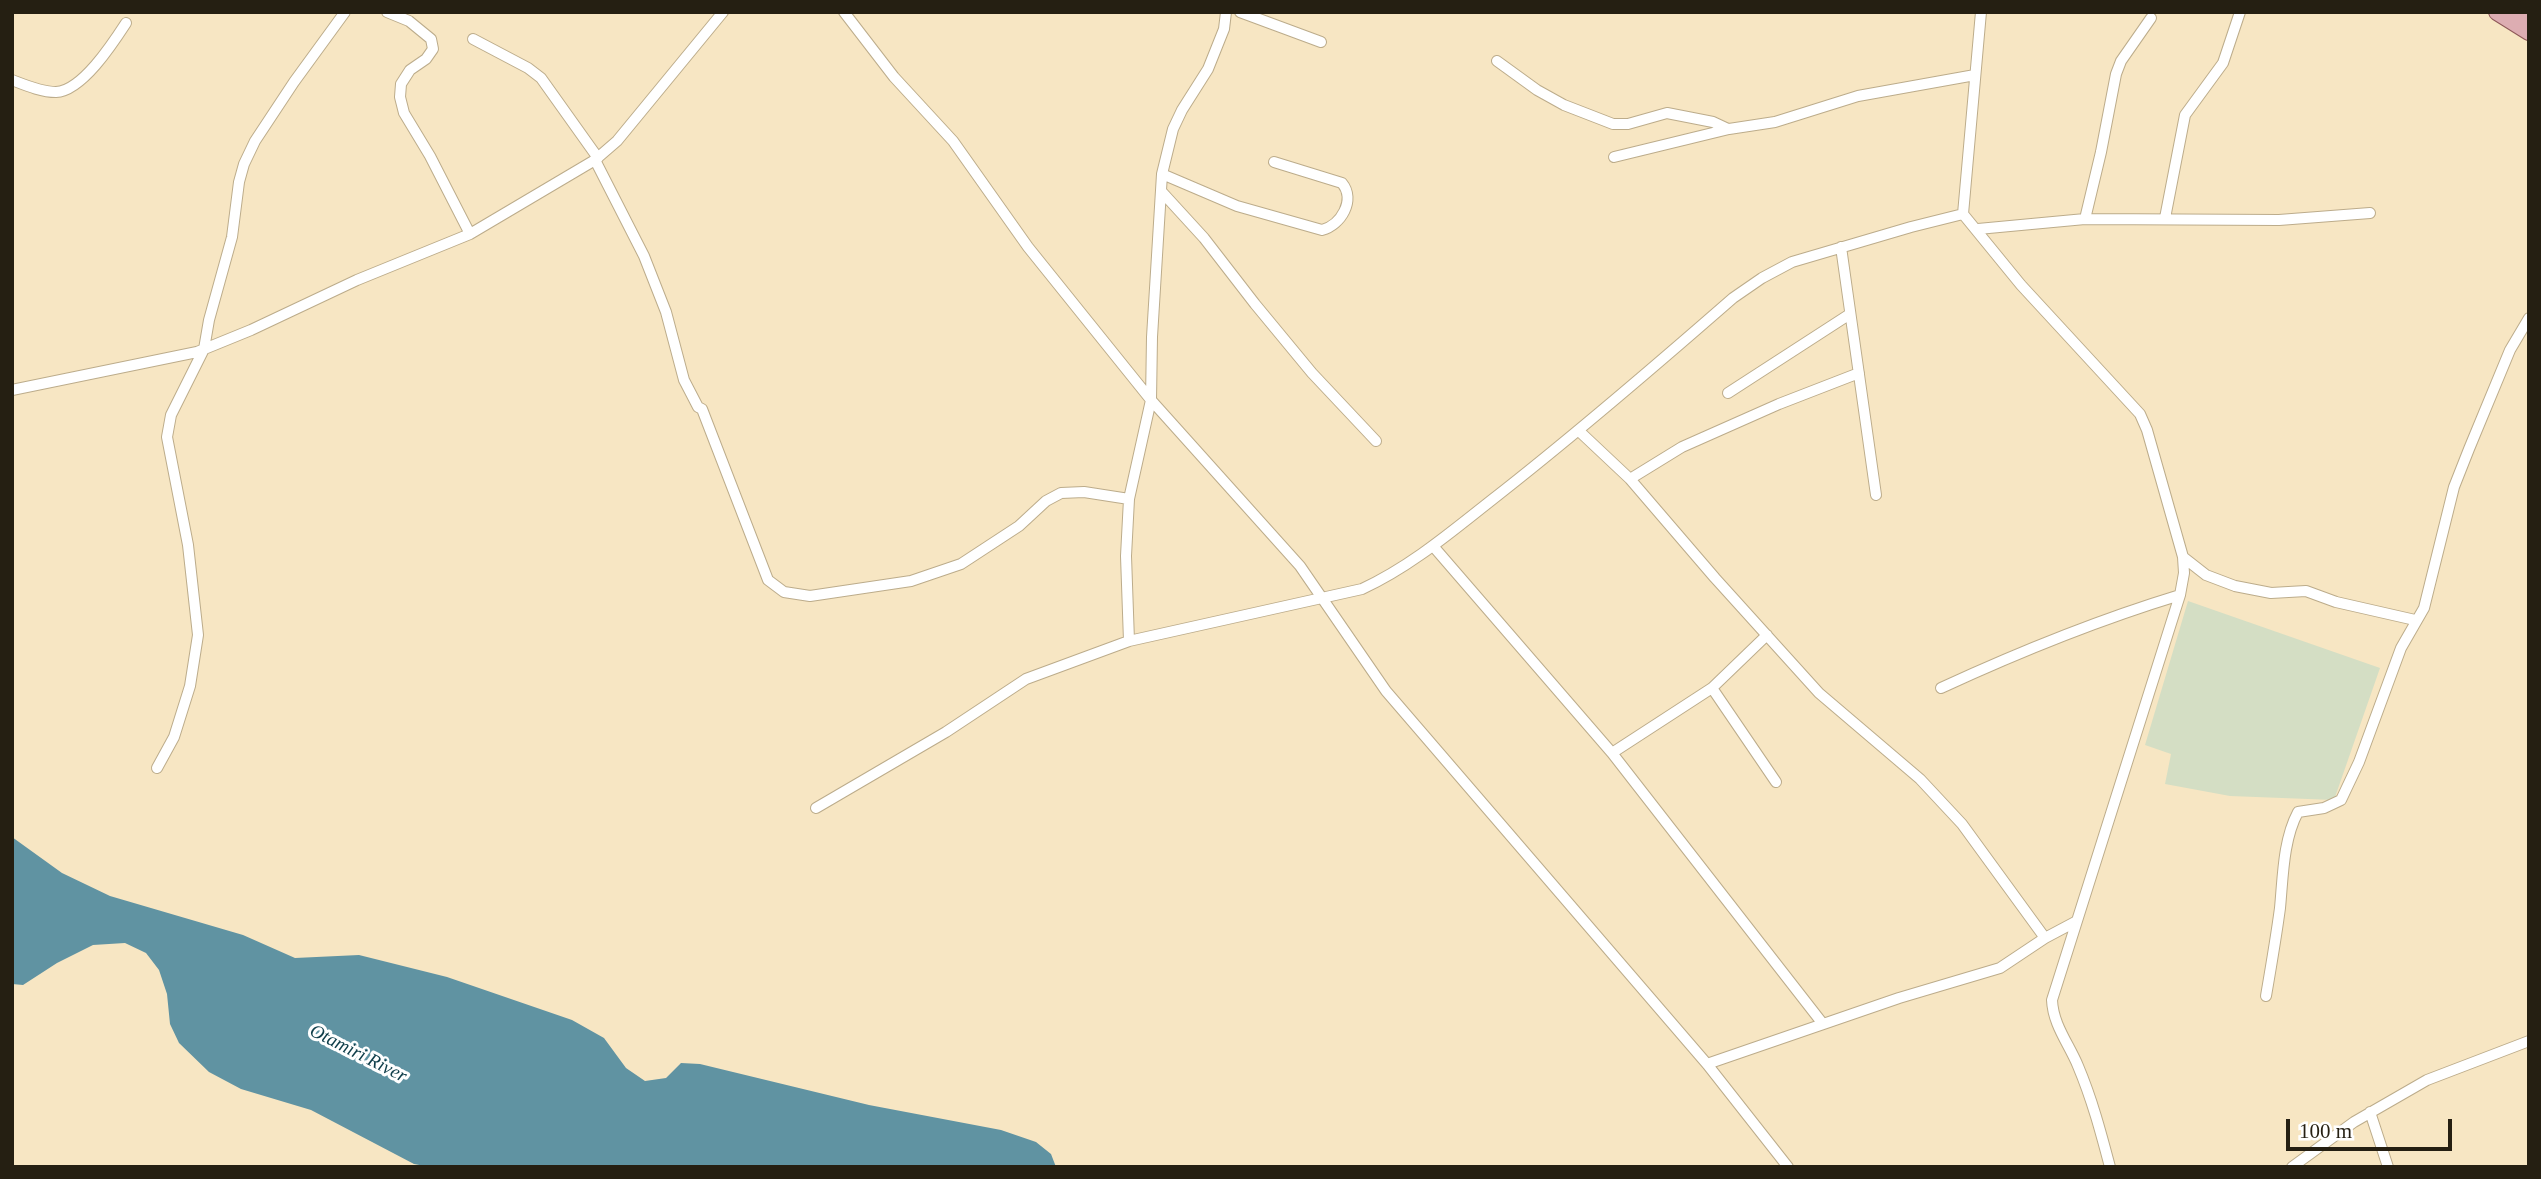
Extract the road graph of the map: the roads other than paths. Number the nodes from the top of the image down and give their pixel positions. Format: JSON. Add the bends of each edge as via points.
{"nodes":[{"id":1,"x":345,"y":12,"type":"edge"},
{"id":2,"x":387,"y":12,"type":"edge"},
{"id":3,"x":723,"y":12,"type":"edge"},
{"id":4,"x":844,"y":12,"type":"edge"},
{"id":5,"x":1226,"y":12,"type":"edge"},
{"id":6,"x":1240,"y":12,"type":"edge"},
{"id":7,"x":1981,"y":12,"type":"edge"},
{"id":8,"x":2240,"y":12,"type":"edge"},
{"id":9,"x":2497,"y":12,"type":"edge"},
{"id":10,"x":2521,"y":12,"type":"edge"},
{"id":11,"x":2529,"y":17,"type":"edge"},
{"id":12,"x":2151,"y":18,"type":"dead end"},
{"id":13,"x":126,"y":23,"type":"dead end"},
{"id":14,"x":2529,"y":32,"type":"edge"},
{"id":15,"x":473,"y":39,"type":"dead end"},
{"id":16,"x":1321,"y":43,"type":"dead end"},
{"id":17,"x":1497,"y":61,"type":"dead end"},
{"id":18,"x":1975,"y":75,"type":"junction"},
{"id":19,"x":12,"y":80,"type":"edge"},
{"id":20,"x":1729,"y":129,"type":"junction"},
{"id":21,"x":1614,"y":157,"type":"dead end"},
{"id":22,"x":597,"y":159,"type":"junction"},
{"id":23,"x":1274,"y":162,"type":"dead end"},
{"id":24,"x":1162,"y":174,"type":"junction"},
{"id":25,"x":1161,"y":191,"type":"junction"},
{"id":26,"x":2370,"y":213,"type":"dead end"},
{"id":27,"x":1963,"y":214,"type":"junction"},
{"id":28,"x":2165,"y":218,"type":"junction"},
{"id":29,"x":2085,"y":219,"type":"junction"},
{"id":30,"x":1978,"y":229,"type":"junction"},
{"id":31,"x":470,"y":234,"type":"junction"},
{"id":32,"x":1841,"y":247,"type":"junction"},
{"id":33,"x":1850,"y":314,"type":"junction"},
{"id":34,"x":2529,"y":318,"type":"edge"},
{"id":35,"x":204,"y":349,"type":"junction"},
{"id":36,"x":1859,"y":373,"type":"junction"},
{"id":37,"x":12,"y":390,"type":"edge"},
{"id":38,"x":1728,"y":393,"type":"dead end"},
{"id":39,"x":1151,"y":400,"type":"junction"},
{"id":40,"x":1579,"y":431,"type":"junction"},
{"id":41,"x":1376,"y":441,"type":"dead end"},
{"id":42,"x":1630,"y":479,"type":"junction"},
{"id":43,"x":1876,"y":495,"type":"dead end"},
{"id":44,"x":1129,"y":499,"type":"junction"},
{"id":45,"x":1433,"y":546,"type":"junction"},
{"id":46,"x":2183,"y":557,"type":"junction"},
{"id":47,"x":2180,"y":595,"type":"junction"},
{"id":48,"x":1322,"y":598,"type":"junction"},
{"id":49,"x":2415,"y":620,"type":"junction"},
{"id":50,"x":1767,"y":635,"type":"junction"},
{"id":51,"x":1129,"y":641,"type":"junction"},
{"id":52,"x":1712,"y":688,"type":"junction"},
{"id":53,"x":1941,"y":688,"type":"dead end"},
{"id":54,"x":1612,"y":753,"type":"junction"},
{"id":55,"x":157,"y":768,"type":"dead end"},
{"id":56,"x":1776,"y":782,"type":"dead end"},
{"id":57,"x":816,"y":808,"type":"dead end"},
{"id":58,"x":2077,"y":921,"type":"junction"},
{"id":59,"x":2045,"y":938,"type":"junction"},
{"id":60,"x":2266,"y":996,"type":"dead end"},
{"id":61,"x":1824,"y":1024,"type":"junction"},
{"id":62,"x":2529,"y":1041,"type":"edge"},
{"id":63,"x":1707,"y":1064,"type":"junction"},
{"id":64,"x":2370,"y":1112,"type":"junction"},
{"id":65,"x":2305,"y":1163,"type":"edge"},
{"id":66,"x":1787,"y":1167,"type":"edge"},
{"id":67,"x":2110,"y":1167,"type":"edge"},
{"id":68,"x":2292,"y":1167,"type":"edge"},
{"id":69,"x":2389,"y":1167,"type":"edge"}],
"edges":[{"from":1,"to":35,"type":"street","via":[[287,92],[244,164],[232,237]]},
{"from":2,"to":31,"type":"street","via":[[409,21],[430,38],[432,49],[410,70],[401,84],[400,97],[404,113]]},
{"from":3,"to":22,"type":"street"},
{"from":4,"to":39,"type":"street","via":[[894,77],[953,141],[1021,238]]},
{"from":5,"to":24,"type":"street","via":[[1208,69],[1173,129]]},
{"from":6,"to":16,"type":"street"},
{"from":7,"to":18,"type":"street"},
{"from":8,"to":28,"type":"street","via":[[2223,63],[2185,115]]},
{"from":9,"to":14,"type":"main road"},
{"from":10,"to":11,"type":"main road"},
{"from":12,"to":29,"type":"street","via":[[2116,74]]},
{"from":13,"to":19,"type":"street","via":[[112,45],[69,88],[55,92]]},
{"from":15,"to":22,"type":"street","via":[[541,78]]},
{"from":17,"to":20,"type":"street","via":[[1564,105],[1614,124],[1667,113]]},
{"from":18,"to":20,"type":"street","via":[[1858,96],[1775,122]]},
{"from":18,"to":27,"type":"street"},
{"from":20,"to":21,"type":"street"},
{"from":22,"to":31,"type":"street"},
{"from":22,"to":44,"type":"street","via":[[644,256],[666,312],[684,380],[702,409],[768,580],[785,592],[810,596],[911,581],[961,564],[1061,493]]},
{"from":23,"to":24,"type":"street","via":[[1342,183],[1347,201],[1341,219],[1322,230],[1237,206]]},
{"from":24,"to":25,"type":"street"},
{"from":25,"to":39,"type":"street"},
{"from":25,"to":41,"type":"street","via":[[1312,373]]},
{"from":26,"to":28,"type":"street","via":[[2279,220]]},
{"from":27,"to":30,"type":"street"},
{"from":27,"to":32,"type":"street"},
{"from":28,"to":29,"type":"street"},
{"from":29,"to":30,"type":"street"},
{"from":30,"to":46,"type":"street","via":[[2021,285],[2140,414]]},
{"from":31,"to":35,"type":"street"},
{"from":32,"to":33,"type":"street"},
{"from":32,"to":40,"type":"street","via":[[1792,262],[1733,298]]},
{"from":33,"to":36,"type":"street"},
{"from":33,"to":38,"type":"street"},
{"from":34,"to":49,"type":"street","via":[[2510,350],[2454,487],[2424,608]]},
{"from":35,"to":37,"type":"street"},
{"from":35,"to":55,"type":"street","via":[[171,415],[167,437],[188,545],[198,635],[190,686],[174,737]]},
{"from":36,"to":42,"type":"street","via":[[1682,446]]},
{"from":36,"to":43,"type":"street"},
{"from":39,"to":44,"type":"street"},
{"from":39,"to":48,"type":"street","via":[[1300,566]]},
{"from":40,"to":42,"type":"street"},
{"from":40,"to":45,"type":"street"},
{"from":42,"to":50,"type":"street"},
{"from":44,"to":51,"type":"street"},
{"from":45,"to":48,"type":"street","via":[[1389,577]]},
{"from":45,"to":54,"type":"street"},
{"from":46,"to":47,"type":"street"},
{"from":46,"to":49,"type":"street","via":[[2206,575],[2235,586],[2272,593],[2306,591]]},
{"from":47,"to":53,"type":"street","via":[[2028,648]]},
{"from":47,"to":58,"type":"street"},
{"from":48,"to":51,"type":"street"},
{"from":48,"to":63,"type":"street","via":[[1386,691]]},
{"from":49,"to":60,"type":"street","via":[[2341,800],[2298,812],[2293,822]]},
{"from":50,"to":52,"type":"street"},
{"from":50,"to":59,"type":"street","via":[[1819,693],[1920,779],[1962,824]]},
{"from":51,"to":57,"type":"street","via":[[1026,679]]},
{"from":52,"to":54,"type":"street"},
{"from":52,"to":56,"type":"street"},
{"from":54,"to":61,"type":"street"},
{"from":58,"to":59,"type":"street"},
{"from":58,"to":67,"type":"street","via":[[2052,1011],[2091,1099]]},
{"from":59,"to":61,"type":"street","via":[[2000,968]]},
{"from":61,"to":63,"type":"street"},
{"from":62,"to":64,"type":"street","via":[[2427,1080]]},
{"from":63,"to":66,"type":"street"},
{"from":64,"to":65,"type":"street","via":[[2326,1141]]},
{"from":64,"to":69,"type":"street"},
{"from":65,"to":68,"type":"street"}]}
